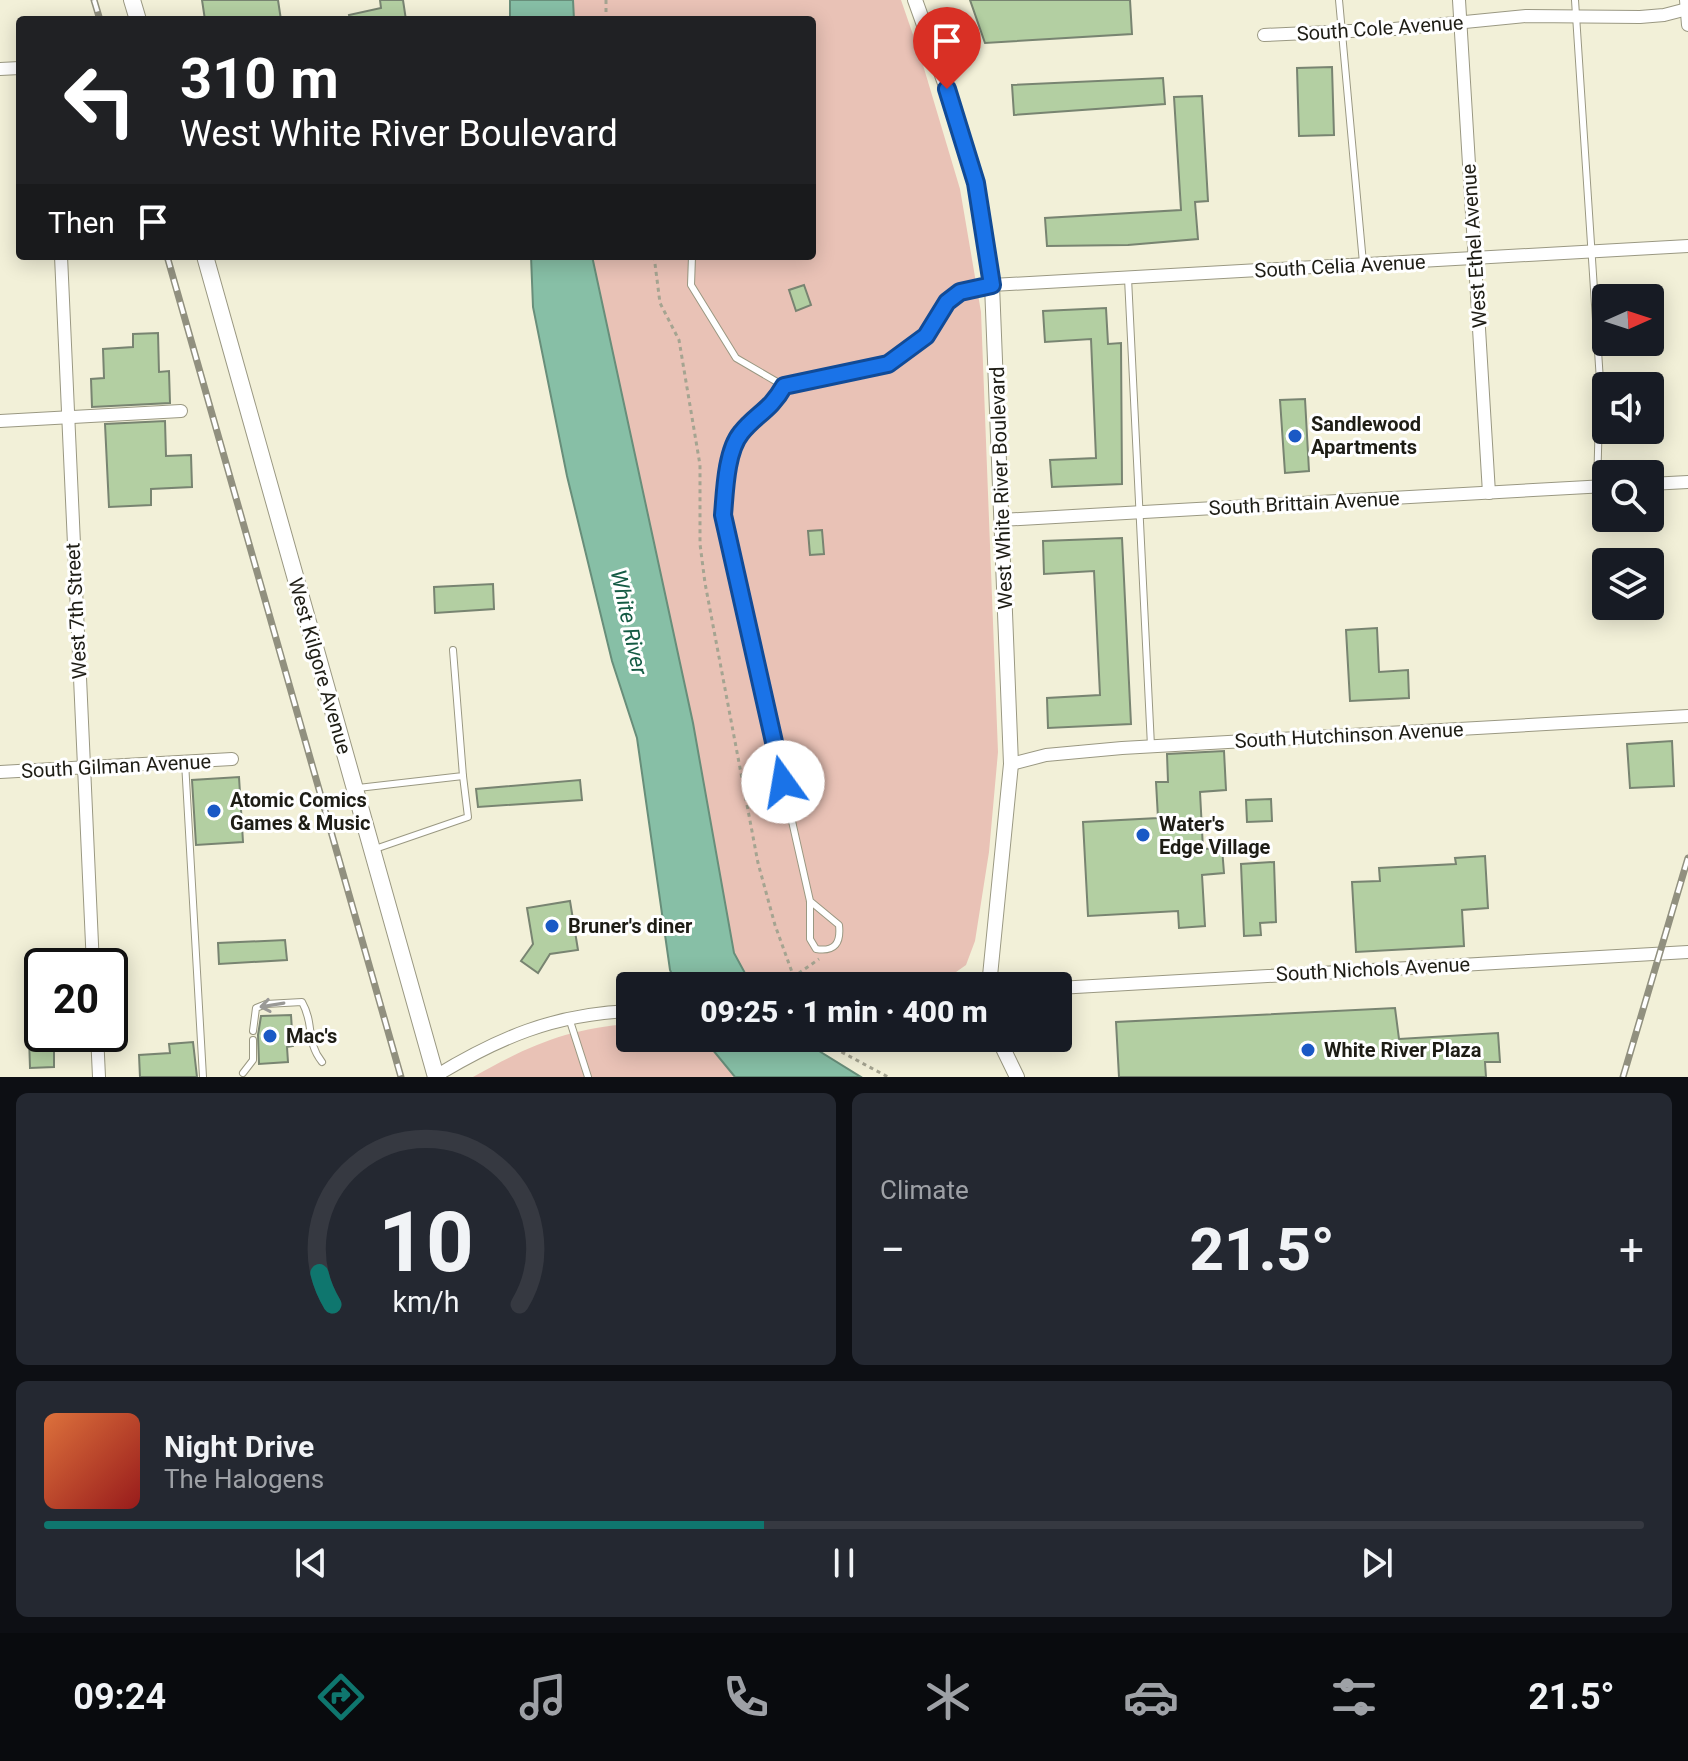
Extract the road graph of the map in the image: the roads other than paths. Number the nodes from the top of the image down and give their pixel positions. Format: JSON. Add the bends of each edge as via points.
{"nodes":[{"id":1,"x":915,"y":0,"type":"edge"},
{"id":2,"x":1339,"y":0,"type":"edge"},
{"id":3,"x":1459,"y":0,"type":"edge"},
{"id":4,"x":1575,"y":0,"type":"edge"},
{"id":5,"x":1686,"y":0,"type":"edge"},
{"id":6,"x":1687,"y":9,"type":"edge"},
{"id":7,"x":1576,"y":17,"type":"junction"},
{"id":8,"x":1460,"y":23,"type":"junction"},
{"id":9,"x":1688,"y":25,"type":"edge"},
{"id":10,"x":1340,"y":31,"type":"junction"},
{"id":11,"x":1264,"y":35,"type":"dead end"},
{"id":12,"x":1688,"y":246,"type":"edge"},
{"id":13,"x":1590,"y":251,"type":"junction"},
{"id":14,"x":1474,"y":258,"type":"junction"},
{"id":15,"x":61,"y":260,"type":"edge"},
{"id":16,"x":206,"y":260,"type":"edge"},
{"id":17,"x":692,"y":260,"type":"edge"},
{"id":18,"x":1363,"y":264,"type":"junction"},
{"id":19,"x":1128,"y":278,"type":"junction"},
{"id":20,"x":992,"y":285,"type":"junction"},
{"id":21,"x":784,"y":386,"type":"junction"},
{"id":22,"x":181,"y":411,"type":"dead end"},
{"id":23,"x":67,"y":417,"type":"junction"},
{"id":24,"x":0,"y":421,"type":"edge"},
{"id":25,"x":1601,"y":460,"type":"edge"},
{"id":26,"x":1688,"y":482,"type":"edge"},
{"id":27,"x":1664,"y":483,"type":"edge"},
{"id":28,"x":1592,"y":487,"type":"edge"},
{"id":29,"x":1489,"y":493,"type":"junction"},
{"id":30,"x":1138,"y":512,"type":"junction"},
{"id":31,"x":1001,"y":520,"type":"junction"},
{"id":32,"x":453,"y":650,"type":"dead end"},
{"id":33,"x":1688,"y":716,"type":"edge"},
{"id":34,"x":1151,"y":746,"type":"junction"},
{"id":35,"x":232,"y":759,"type":"dead end"},
{"id":36,"x":185,"y":762,"type":"junction"},
{"id":37,"x":1011,"y":764,"type":"junction"},
{"id":38,"x":83,"y":767,"type":"junction"},
{"id":39,"x":0,"y":772,"type":"edge"},
{"id":40,"x":463,"y":776,"type":"junction"},
{"id":41,"x":355,"y":789,"type":"junction"},
{"id":42,"x":372,"y":850,"type":"junction"},
{"id":43,"x":810,"y":901,"type":"junction"},
{"id":44,"x":92,"y":948,"type":"edge"},
{"id":45,"x":1688,"y":952,"type":"edge"},
{"id":46,"x":990,"y":972,"type":"edge"},
{"id":47,"x":1072,"y":987,"type":"edge"},
{"id":48,"x":616,"y":1012,"type":"edge"},
{"id":49,"x":569,"y":1018,"type":"junction"},
{"id":50,"x":253,"y":1031,"type":"dead end"},
{"id":51,"x":253,"y":1040,"type":"dead end"},
{"id":52,"x":98,"y":1052,"type":"edge"},
{"id":53,"x":1005,"y":1052,"type":"edge"},
{"id":54,"x":322,"y":1062,"type":"dead end"},
{"id":55,"x":243,"y":1073,"type":"dead end"},
{"id":56,"x":99,"y":1077,"type":"edge"},
{"id":57,"x":203,"y":1077,"type":"edge"},
{"id":58,"x":435,"y":1077,"type":"edge"},
{"id":59,"x":588,"y":1077,"type":"edge"},
{"id":60,"x":1017,"y":1077,"type":"edge"}],
"edges":[{"from":1,"to":20,"type":"street","name":"West White River Boulevard","via":[[976,183]]},
{"from":2,"to":10,"type":"lane"},
{"from":3,"to":8,"type":"street","name":"West Ethel Avenue"},
{"from":4,"to":7,"type":"lane"},
{"from":5,"to":6,"type":"street"},
{"from":6,"to":7,"type":"street","name":"South Cole Avenue","via":[[1640,17]]},
{"from":6,"to":9,"type":"street"},
{"from":7,"to":8,"type":"street","name":"South Cole Avenue"},
{"from":7,"to":13,"type":"lane"},
{"from":8,"to":10,"type":"street","name":"South Cole Avenue"},
{"from":8,"to":14,"type":"street","name":"West Ethel Avenue"},
{"from":10,"to":11,"type":"street","name":"South Cole Avenue"},
{"from":10,"to":18,"type":"lane"},
{"from":12,"to":13,"type":"street","name":"South Celia Avenue"},
{"from":13,"to":14,"type":"street","name":"South Celia Avenue"},
{"from":13,"to":25,"type":"lane"},
{"from":14,"to":18,"type":"street","name":"South Celia Avenue"},
{"from":14,"to":29,"type":"street","name":"West Ethel Avenue"},
{"from":15,"to":23,"type":"street","name":"West 7th Street"},
{"from":16,"to":41,"type":"main road","name":"West Kilgore Avenue"},
{"from":17,"to":21,"type":"lane","via":[[691,285],[736,358]]},
{"from":18,"to":19,"type":"street","name":"South Celia Avenue"},
{"from":19,"to":20,"type":"street","name":"South Celia Avenue"},
{"from":19,"to":30,"type":"lane"},
{"from":20,"to":21,"type":"lane","via":[[960,292],[947,302],[926,336],[888,364]]},
{"from":20,"to":31,"type":"street","name":"West White River Boulevard"},
{"from":21,"to":43,"type":"lane","via":[[774,403],[739,435],[723,515]]},
{"from":22,"to":23,"type":"street"},
{"from":23,"to":24,"type":"street"},
{"from":23,"to":38,"type":"street","name":"West 7th Street"},
{"from":26,"to":27,"type":"street"},
{"from":28,"to":29,"type":"street","name":"South Brittain Avenue"},
{"from":29,"to":30,"type":"street","name":"South Brittain Avenue"},
{"from":30,"to":31,"type":"street","name":"South Brittain Avenue"},
{"from":30,"to":34,"type":"lane"},
{"from":31,"to":37,"type":"street","name":"West White River Boulevard"},
{"from":32,"to":40,"type":"lane"},
{"from":33,"to":34,"type":"street","name":"South Hutchinson Avenue"},
{"from":34,"to":37,"type":"street","name":"South Hutchinson Avenue","via":[[1046,755]]},
{"from":35,"to":36,"type":"street","name":"South Gilman Avenue"},
{"from":36,"to":38,"type":"street","name":"South Gilman Avenue"},
{"from":36,"to":57,"type":"lane"},
{"from":37,"to":46,"type":"street","name":"West White River Boulevard"},
{"from":38,"to":39,"type":"street","name":"South Gilman Avenue"},
{"from":38,"to":44,"type":"street","name":"West 7th Street"},
{"from":40,"to":41,"type":"lane"},
{"from":40,"to":42,"type":"lane","via":[[468,817]]},
{"from":41,"to":42,"type":"main road","name":"West Kilgore Avenue"},
{"from":42,"to":58,"type":"main road","name":"West Kilgore Avenue"},
{"from":43,"to":43,"type":"lane","via":[[810,939],[816,949],[827,951],[840,937],[839,925]]},
{"from":45,"to":47,"type":"street","name":"South Nichols Avenue"},
{"from":48,"to":49,"type":"street"},
{"from":49,"to":58,"type":"street","via":[[505,1037]]},
{"from":49,"to":59,"type":"lane"},
{"from":54,"to":50,"type":"lane","one_way":true,"via":[[311,1047],[310,1016],[302,1002],[256,1008]]},
{"from":51,"to":55,"type":"lane","via":[[253,1060]]},
{"from":52,"to":56,"type":"street"},
{"from":53,"to":60,"type":"street"}]}
